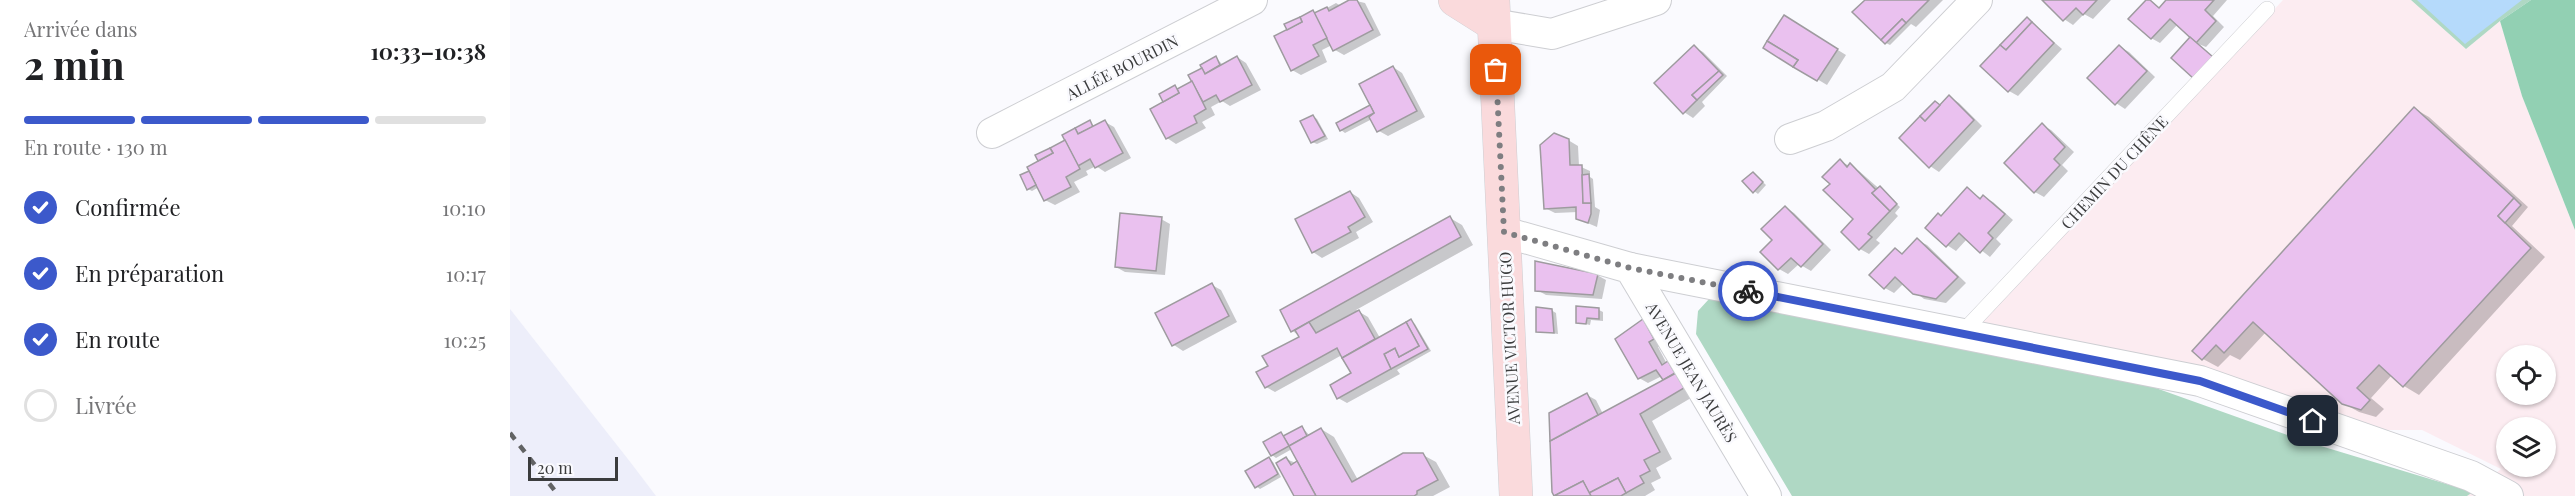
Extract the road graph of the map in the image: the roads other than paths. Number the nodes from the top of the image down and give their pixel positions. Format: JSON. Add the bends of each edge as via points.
{"nodes":[{"id":1,"x":1252,"y":0,"type":"edge"},
{"id":2,"x":1455,"y":0,"type":"edge"},
{"id":3,"x":1656,"y":0,"type":"edge"},
{"id":4,"x":1977,"y":0,"type":"edge"},
{"id":5,"x":2267,"y":9,"type":"dead end"},
{"id":6,"x":1493,"y":12,"type":"edge"},
{"id":7,"x":992,"y":134,"type":"dead end"},
{"id":8,"x":1790,"y":139,"type":"dead end"},
{"id":9,"x":1504,"y":232,"type":"junction"},
{"id":10,"x":1630,"y":268,"type":"junction"},
{"id":11,"x":1961,"y":334,"type":"junction"},
{"id":12,"x":1516,"y":496,"type":"edge"},
{"id":13,"x":1766,"y":496,"type":"edge"},
{"id":14,"x":2508,"y":496,"type":"edge"}],
"edges":[{"from":1,"to":7,"type":"street","name":"ALLÉE BOURDIN"},
{"from":2,"to":6,"type":"street"},
{"from":3,"to":6,"type":"street","via":[[1552,34]]},
{"from":4,"to":8,"type":"street","via":[[1893,87],[1826,126]]},
{"from":5,"to":11,"type":"lane","name":"CHEMIN DU CHÊNE"},
{"from":6,"to":9,"type":"street","name":"AVENUE VICTOR HUGO"},
{"from":9,"to":10,"type":"street"},
{"from":9,"to":12,"type":"street","name":"AVENUE VICTOR HUGO"},
{"from":10,"to":11,"type":"street"},
{"from":10,"to":13,"type":"street","name":"AVENUE JEAN JAURÈS"},
{"from":11,"to":14,"type":"street","via":[[2200,381],[2471,476]]}]}
